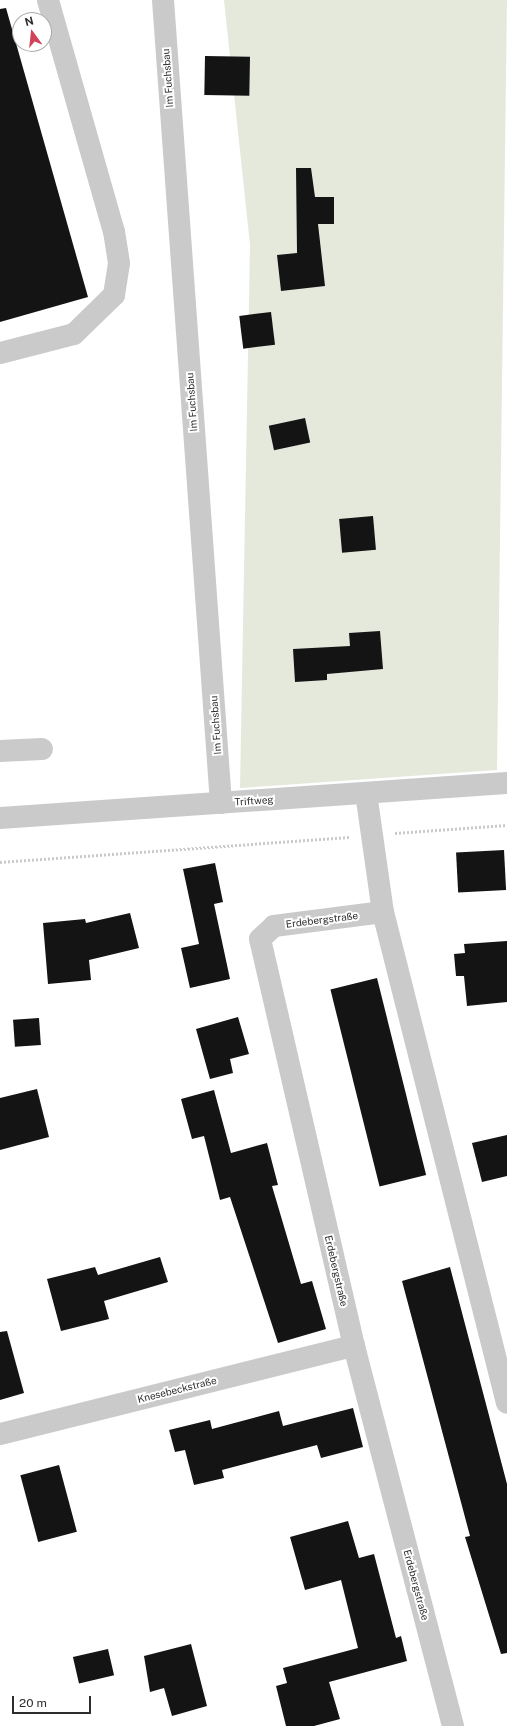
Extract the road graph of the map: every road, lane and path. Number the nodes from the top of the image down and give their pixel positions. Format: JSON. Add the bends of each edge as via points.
{"nodes":[{"id":1,"x":48,"y":0,"type":"edge"},
{"id":2,"x":163,"y":0,"type":"edge"},
{"id":3,"x":0,"y":353,"type":"edge"},
{"id":4,"x":42,"y":749,"type":"dead end"},
{"id":5,"x":0,"y":751,"type":"edge"},
{"id":6,"x":507,"y":783,"type":"edge"},
{"id":7,"x":366,"y":793,"type":"junction"},
{"id":8,"x":222,"y":803,"type":"junction"},
{"id":9,"x":0,"y":818,"type":"edge"},
{"id":10,"x":507,"y":825,"type":"edge"},
{"id":11,"x":372,"y":835,"type":"junction"},
{"id":12,"x":0,"y":862,"type":"edge"},
{"id":13,"x":383,"y":912,"type":"junction"},
{"id":14,"x":354,"y":1346,"type":"junction"},
{"id":15,"x":507,"y":1403,"type":"edge"},
{"id":16,"x":0,"y":1434,"type":"edge"},
{"id":17,"x":453,"y":1726,"type":"edge"}],
"edges":[{"from":1,"to":3,"type":"street","via":[[114,232],[118,263],[116,282],[114,295],[74,334]]},
{"from":2,"to":8,"type":"street","name":"Im Fuchsbau"},
{"from":4,"to":5,"type":"street"},
{"from":6,"to":7,"type":"street","name":"Triftweg"},
{"from":7,"to":8,"type":"street","name":"Triftweg"},
{"from":7,"to":11,"type":"street"},
{"from":8,"to":9,"type":"street","name":"Triftweg"},
{"from":10,"to":11,"type":"path"},
{"from":11,"to":12,"type":"path"},
{"from":11,"to":13,"type":"street"},
{"from":13,"to":14,"type":"street","name":"Erdebergstraße","via":[[274,926],[260,939]]},
{"from":13,"to":15,"type":"street"},
{"from":14,"to":16,"type":"street","name":"Knesebeckstraße"},
{"from":14,"to":17,"type":"street","name":"Erdebergstraße"}]}
